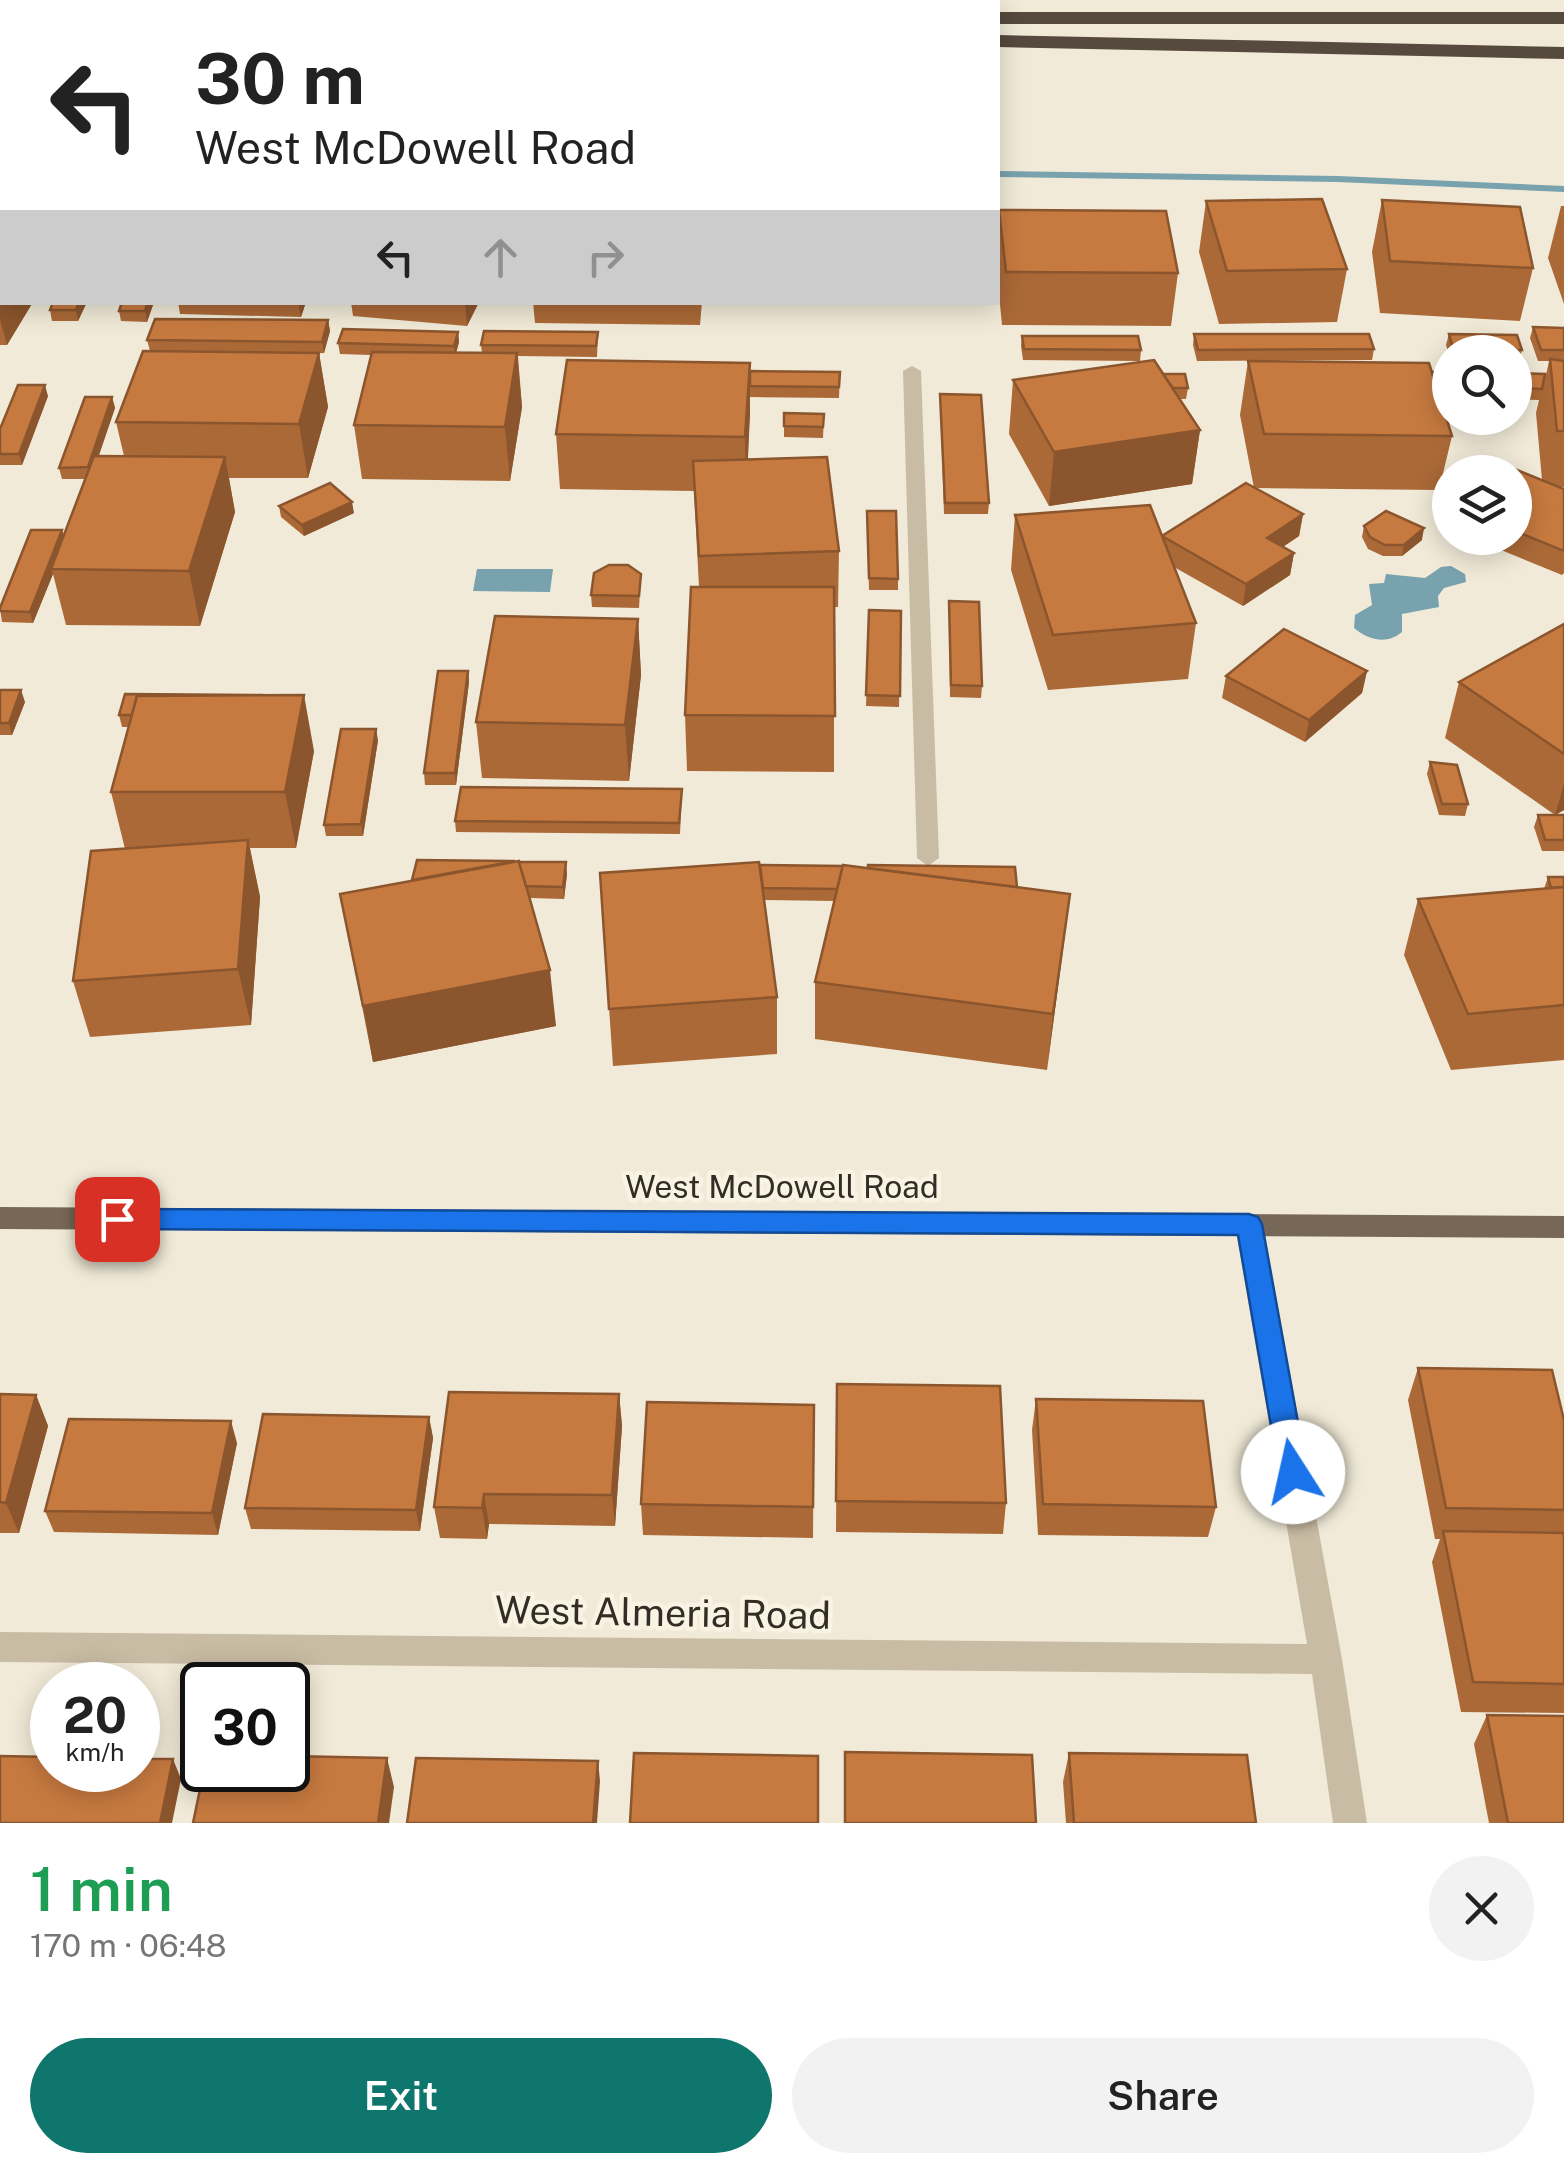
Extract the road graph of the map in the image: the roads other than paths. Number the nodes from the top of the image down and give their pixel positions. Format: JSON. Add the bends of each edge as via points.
{"nodes":[{"id":1,"x":1000,"y":18,"type":"edge"},
{"id":2,"x":1564,"y":18,"type":"edge"},
{"id":3,"x":1000,"y":41,"type":"edge"},
{"id":4,"x":1564,"y":53,"type":"edge"},
{"id":5,"x":912,"y":371,"type":"dead end"},
{"id":6,"x":928,"y":858,"type":"dead end"},
{"id":7,"x":0,"y":1218,"type":"edge"},
{"id":8,"x":1249,"y":1224,"type":"junction"},
{"id":9,"x":1564,"y":1227,"type":"edge"},
{"id":10,"x":0,"y":1647,"type":"edge"},
{"id":11,"x":1326,"y":1659,"type":"junction"},
{"id":12,"x":1350,"y":1823,"type":"edge"}],
"edges":[{"from":1,"to":2,"type":"highway"},
{"from":3,"to":4,"type":"highway"},
{"from":5,"to":6,"type":"lane"},
{"from":7,"to":8,"type":"main road","name":"West McDowell Road"},
{"from":8,"to":9,"type":"main road","name":"West McDowell Road"},
{"from":8,"to":11,"type":"street"},
{"from":10,"to":11,"type":"street","name":"West Almeria Road"},
{"from":11,"to":12,"type":"street"}]}
